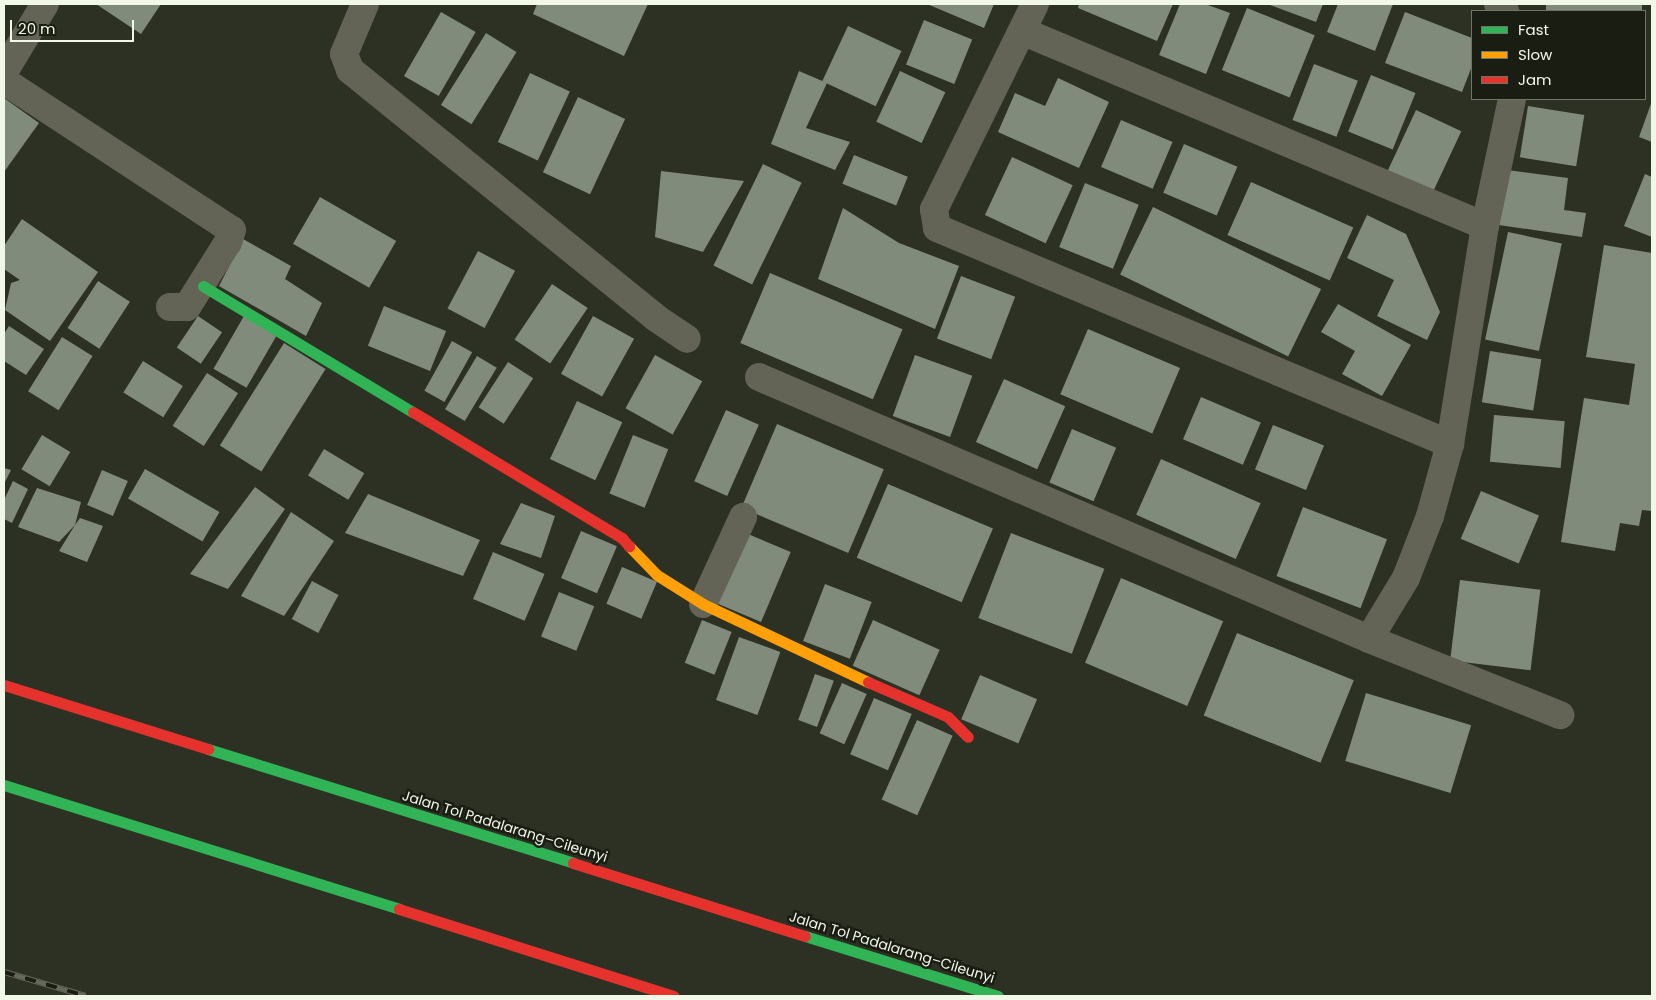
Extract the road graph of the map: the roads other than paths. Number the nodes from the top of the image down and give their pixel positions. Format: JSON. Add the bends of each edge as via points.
{"nodes":[{"id":1,"x":45,"y":4,"type":"edge"},
{"id":2,"x":365,"y":4,"type":"edge"},
{"id":3,"x":1035,"y":4,"type":"edge"},
{"id":4,"x":1022,"y":31,"type":"junction"},
{"id":5,"x":4,"y":72,"type":"edge"},
{"id":6,"x":4,"y":82,"type":"edge"},
{"id":7,"x":1512,"y":100,"type":"edge"},
{"id":8,"x":1484,"y":226,"type":"junction"},
{"id":9,"x":203,"y":286,"type":"junction"},
{"id":10,"x":170,"y":307,"type":"dead end"},
{"id":11,"x":687,"y":339,"type":"dead end"},
{"id":12,"x":760,"y":377,"type":"dead end"},
{"id":13,"x":1450,"y":444,"type":"junction"},
{"id":14,"x":742,"y":517,"type":"dead end"},
{"id":15,"x":703,"y":604,"type":"junction"},
{"id":16,"x":1369,"y":638,"type":"junction"},
{"id":17,"x":4,"y":685,"type":"edge"},
{"id":18,"x":1560,"y":715,"type":"dead end"},
{"id":19,"x":968,"y":737,"type":"dead end"},
{"id":20,"x":4,"y":785,"type":"edge"},
{"id":21,"x":674,"y":996,"type":"edge"},
{"id":22,"x":998,"y":996,"type":"edge"}],
"edges":[{"from":1,"to":5,"type":"street"},
{"from":2,"to":11,"type":"street","via":[[345,49],[345,63],[350,70],[656,318]]},
{"from":3,"to":4,"type":"street"},
{"from":4,"to":8,"type":"street"},
{"from":4,"to":13,"type":"street","via":[[934,208],[937,228]]},
{"from":6,"to":9,"type":"street","via":[[232,230],[231,238]]},
{"from":7,"to":8,"type":"street"},
{"from":8,"to":13,"type":"street"},
{"from":9,"to":10,"type":"street","via":[[183,309]]},
{"from":9,"to":15,"type":"main road","via":[[622,538],[657,575]]},
{"from":12,"to":16,"type":"street"},
{"from":13,"to":16,"type":"street","via":[[1430,516],[1406,578]]},
{"from":14,"to":15,"type":"street"},
{"from":15,"to":19,"type":"main road","via":[[796,650],[948,717]]},
{"from":16,"to":18,"type":"street"},
{"from":17,"to":22,"type":"main road","name":"Jalan Tol Padalarang–Cileunyi"},
{"from":20,"to":21,"type":"main road"}]}
